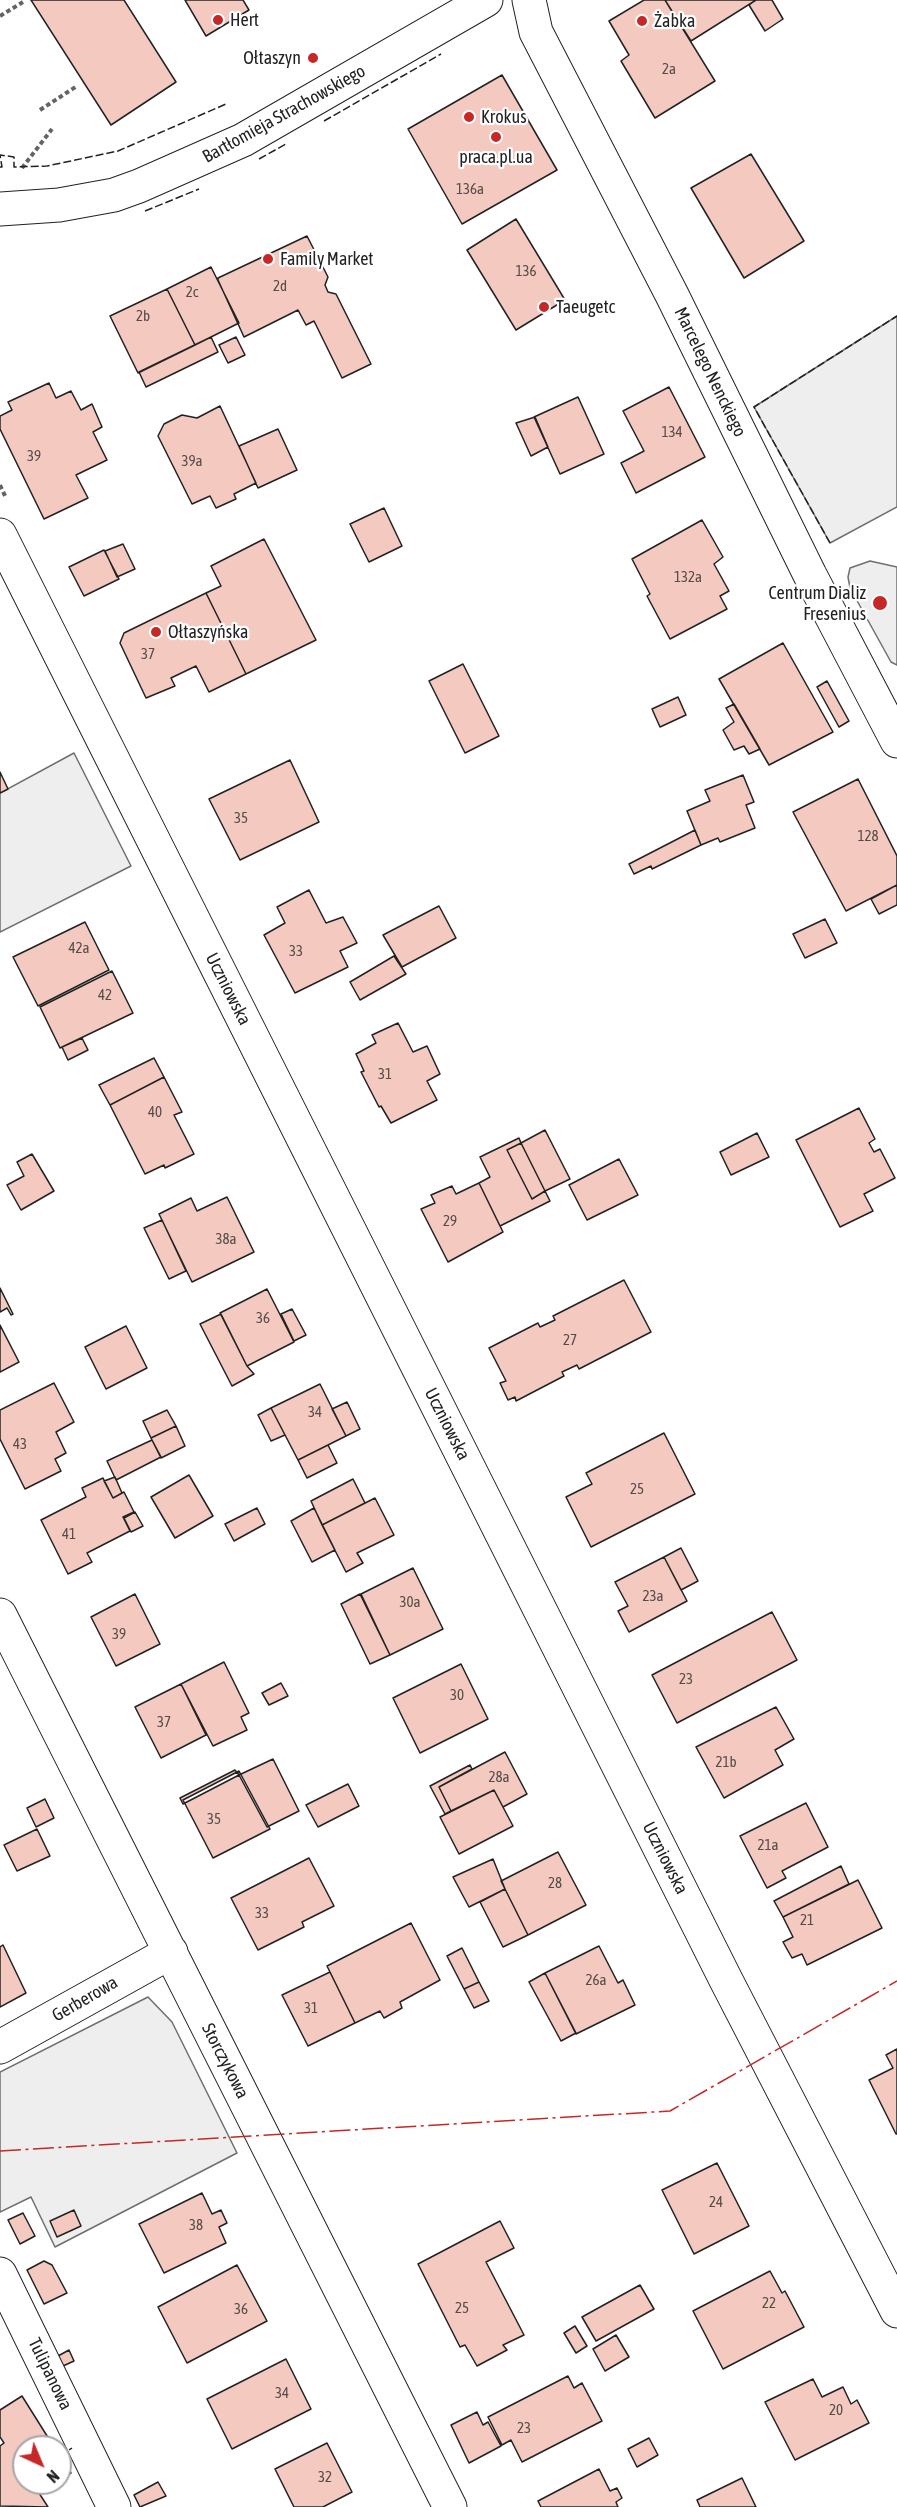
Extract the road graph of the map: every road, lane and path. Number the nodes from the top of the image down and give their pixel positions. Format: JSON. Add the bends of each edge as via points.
{"nodes":[{"id":1,"x":486,"y":0,"type":"edge"},
{"id":2,"x":529,"y":0,"type":"edge"},
{"id":3,"x":23,"y":2,"type":"dead end"},
{"id":4,"x":0,"y":16,"type":"edge"},
{"id":5,"x":77,"y":86,"type":"dead end"},
{"id":6,"x":40,"y":110,"type":"dead end"},
{"id":7,"x":52,"y":129,"type":"dead end"},
{"id":8,"x":20,"y":178,"type":"dead end"},
{"id":9,"x":0,"y":209,"type":"edge"},
{"id":10,"x":0,"y":535,"type":"edge"},
{"id":11,"x":897,"y":741,"type":"edge"},
{"id":12,"x":0,"y":1615,"type":"edge"},
{"id":13,"x":171,"y":1952,"type":"junction"},
{"id":14,"x":0,"y":2047,"type":"edge"},
{"id":15,"x":0,"y":2274,"type":"edge"},
{"id":16,"x":897,"y":2311,"type":"edge"},
{"id":17,"x":114,"y":2507,"type":"edge"},
{"id":18,"x":450,"y":2507,"type":"edge"}],
"edges":[{"from":1,"to":9,"type":"street","name":"Bartłomieja Strachowskiego","via":[[243,140],[177,170],[114,195]]},
{"from":2,"to":11,"type":"street","name":"Marcelego Nenckiego","via":[[536,32]]},
{"from":3,"to":4,"type":"path"},
{"from":5,"to":6,"type":"path"},
{"from":7,"to":8,"type":"path","via":[[23,166]]},
{"from":10,"to":16,"type":"street","name":"Uczniowska","via":[[727,1982]]},
{"from":12,"to":13,"type":"street","name":"Storczykowa"},
{"from":13,"to":14,"type":"street","name":"Gerberowa"},
{"from":13,"to":18,"type":"street","name":"Storczykowa"},
{"from":15,"to":17,"type":"street","name":"Tulipanowa"}]}
